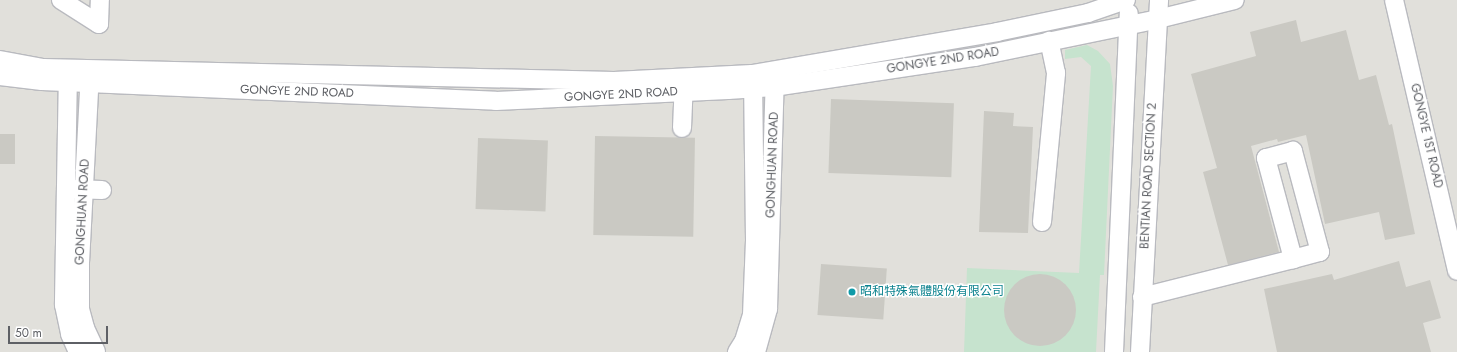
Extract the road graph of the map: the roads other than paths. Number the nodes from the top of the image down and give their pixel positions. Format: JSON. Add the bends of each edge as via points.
{"nodes":[{"id":1,"x":61,"y":0,"type":"edge"},
{"id":2,"x":100,"y":0,"type":"edge"},
{"id":3,"x":1126,"y":0,"type":"edge"},
{"id":4,"x":1129,"y":0,"type":"edge"},
{"id":5,"x":1158,"y":0,"type":"edge"},
{"id":6,"x":1235,"y":0,"type":"edge"},
{"id":7,"x":1394,"y":0,"type":"edge"},
{"id":8,"x":1158,"y":19,"type":"junction"},
{"id":9,"x":1128,"y":25,"type":"junction"},
{"id":10,"x":1049,"y":41,"type":"junction"},
{"id":11,"x":908,"y":58,"type":"junction"},
{"id":12,"x":0,"y":60,"type":"edge"},
{"id":13,"x":68,"y":75,"type":"junction"},
{"id":14,"x":343,"y":75,"type":"junction"},
{"id":15,"x":0,"y":76,"type":"edge"},
{"id":16,"x":90,"y":76,"type":"junction"},
{"id":17,"x":454,"y":77,"type":"junction"},
{"id":18,"x":775,"y":79,"type":"junction"},
{"id":19,"x":753,"y":81,"type":"junction"},
{"id":20,"x":269,"y":82,"type":"junction"},
{"id":21,"x":684,"y":85,"type":"junction"},
{"id":22,"x":342,"y":94,"type":"junction"},
{"id":23,"x":452,"y":99,"type":"junction"},
{"id":24,"x":682,"y":128,"type":"dead end"},
{"id":25,"x":75,"y":189,"type":"junction"},
{"id":26,"x":102,"y":190,"type":"dead end"},
{"id":27,"x":1042,"y":222,"type":"dead end"},
{"id":28,"x":762,"y":259,"type":"junction"},
{"id":29,"x":1293,"y":259,"type":"junction"},
{"id":30,"x":1457,"y":271,"type":"edge"},
{"id":31,"x":1142,"y":297,"type":"junction"},
{"id":32,"x":78,"y":352,"type":"edge"},
{"id":33,"x":96,"y":352,"type":"edge"},
{"id":34,"x":737,"y":352,"type":"edge"},
{"id":35,"x":756,"y":352,"type":"edge"},
{"id":36,"x":1114,"y":352,"type":"edge"},
{"id":37,"x":1140,"y":352,"type":"edge"}],
"edges":[{"from":1,"to":2,"type":"street","via":[[99,24]]},
{"from":3,"to":11,"type":"street","name":"GONGYE 2ND ROAD","via":[[1082,14]]},
{"from":4,"to":9,"type":"street"},
{"from":5,"to":8,"type":"street","name":"BENTIAN ROAD SECTION 2"},
{"from":6,"to":8,"type":"street","name":"GONGYE 2ND ROAD"},
{"from":7,"to":30,"type":"street","name":"GONGYE 1ST ROAD"},
{"from":8,"to":9,"type":"street","name":"GONGYE 2ND ROAD"},
{"from":8,"to":31,"type":"street","name":"BENTIAN ROAD SECTION 2"},
{"from":9,"to":10,"type":"street","name":"GONGYE 2ND ROAD"},
{"from":9,"to":36,"type":"street"},
{"from":10,"to":11,"type":"street","name":"GONGYE 2ND ROAD","via":[[975,57]]},
{"from":10,"to":27,"type":"street","via":[[1056,73]]},
{"from":11,"to":18,"type":"street","name":"GONGYE 2ND ROAD"},
{"from":12,"to":13,"type":"street","name":"GONGYE 2ND ROAD"},
{"from":13,"to":15,"type":"street","name":"GONGYE 2ND ROAD"},
{"from":13,"to":16,"type":"street","name":"GONGYE 2ND ROAD"},
{"from":13,"to":25,"type":"street","name":"GONGHUAN ROAD"},
{"from":14,"to":17,"type":"street","name":"GONGYE 2ND ROAD"},
{"from":14,"to":20,"type":"street","name":"GONGYE 2ND ROAD"},
{"from":14,"to":22,"type":"street"},
{"from":16,"to":20,"type":"street","name":"GONGYE 2ND ROAD"},
{"from":16,"to":25,"type":"street","name":"GONGHUAN ROAD"},
{"from":17,"to":21,"type":"street","name":"GONGYE 2ND ROAD"},
{"from":17,"to":23,"type":"street"},
{"from":18,"to":19,"type":"street","name":"GONGYE 2ND ROAD"},
{"from":18,"to":28,"type":"street","name":"GONGHUAN ROAD"},
{"from":19,"to":21,"type":"street","name":"GONGYE 2ND ROAD"},
{"from":19,"to":28,"type":"street","name":"GONGHUAN ROAD"},
{"from":20,"to":22,"type":"street","name":"GONGYE 2ND ROAD"},
{"from":21,"to":23,"type":"street","name":"GONGYE 2ND ROAD","via":[[496,101]]},
{"from":21,"to":24,"type":"street"},
{"from":22,"to":23,"type":"street","name":"GONGYE 2ND ROAD"},
{"from":25,"to":26,"type":"street"},
{"from":25,"to":32,"type":"street","name":"GONGHUAN ROAD","via":[[64,305],[70,334]]},
{"from":25,"to":33,"type":"street","name":"GONGHUAN ROAD","via":[[80,308],[85,328]]},
{"from":28,"to":34,"type":"street","name":"GONGHUAN ROAD","via":[[752,315],[744,341]]},
{"from":28,"to":35,"type":"street","name":"GONGHUAN ROAD","via":[[768,310]]},
{"from":29,"to":29,"type":"street","via":[[1320,252],[1293,151],[1266,158]]},
{"from":29,"to":31,"type":"street"},
{"from":31,"to":37,"type":"street","name":"BENTIAN ROAD SECTION 2"}]}
